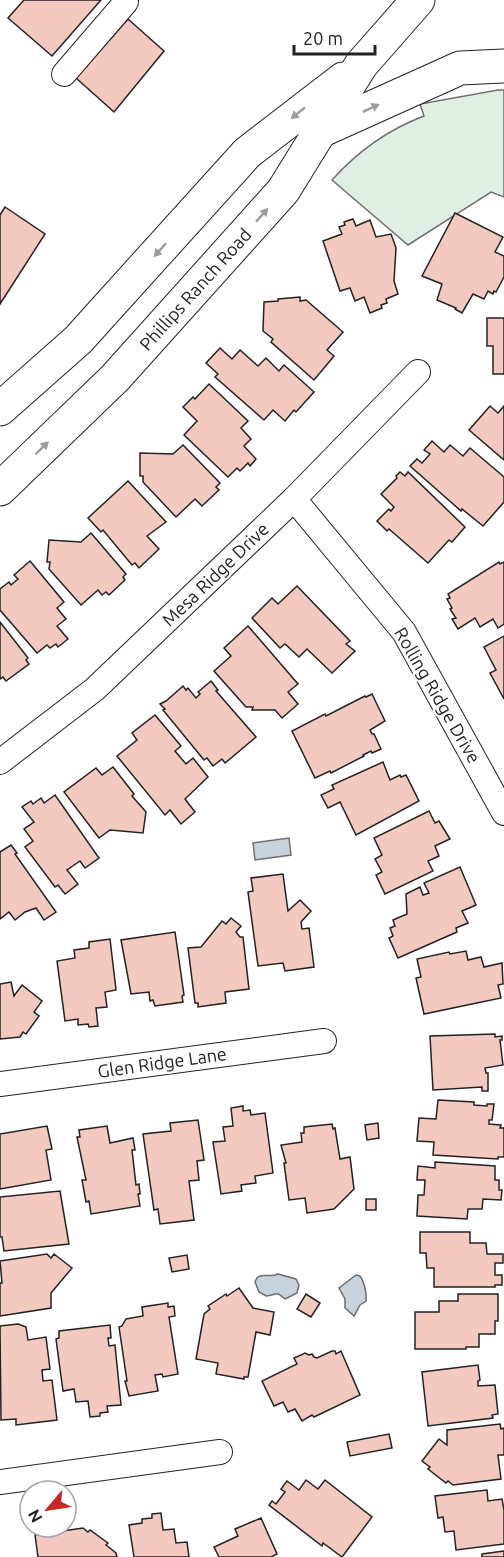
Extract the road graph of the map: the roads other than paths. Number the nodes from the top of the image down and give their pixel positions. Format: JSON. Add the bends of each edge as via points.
{"nodes":[{"id":1,"x":418,"y":0,"type":"edge"},
{"id":2,"x":125,"y":1,"type":"edge"},
{"id":3,"x":361,"y":65,"type":"junction"},
{"id":4,"x":504,"y":66,"type":"edge"},
{"id":5,"x":64,"y":74,"type":"dead end"},
{"id":6,"x":318,"y":132,"type":"junction"},
{"id":7,"x":418,"y":372,"type":"dead end"},
{"id":8,"x":0,"y":408,"type":"edge"},
{"id":9,"x":0,"y":489,"type":"edge"},
{"id":10,"x":294,"y":499,"type":"junction"},
{"id":11,"x":0,"y":762,"type":"edge"},
{"id":12,"x":504,"y":813,"type":"edge"},
{"id":13,"x":324,"y":1041,"type":"dead end"},
{"id":14,"x":0,"y":1084,"type":"edge"},
{"id":15,"x":220,"y":1452,"type":"dead end"},
{"id":16,"x":0,"y":1482,"type":"edge"}],
"edges":[{"from":1,"to":3,"type":"main road","name":"Phillips Ranch Road"},
{"from":2,"to":5,"type":"street"},
{"from":3,"to":6,"type":"main road","name":"Phillips Ranch Road"},
{"from":3,"to":8,"type":"main road","name":"Phillips Ranch Road","one_way":true,"via":[[247,153],[78,340]]},
{"from":6,"to":4,"type":"main road","one_way":true,"via":[[460,68]]},
{"from":9,"to":6,"type":"main road","name":"Phillips Ranch Road","one_way":true,"via":[[115,378],[283,191]]},
{"from":7,"to":10,"type":"street","name":"Mesa Ridge Drive"},
{"from":10,"to":11,"type":"street","name":"Mesa Ridge Drive","via":[[95,688]]},
{"from":10,"to":12,"type":"street","name":"Rolling Ridge Drive","via":[[404,632]]},
{"from":13,"to":14,"type":"street","name":"Glen Ridge Lane"},
{"from":15,"to":16,"type":"street"}]}
